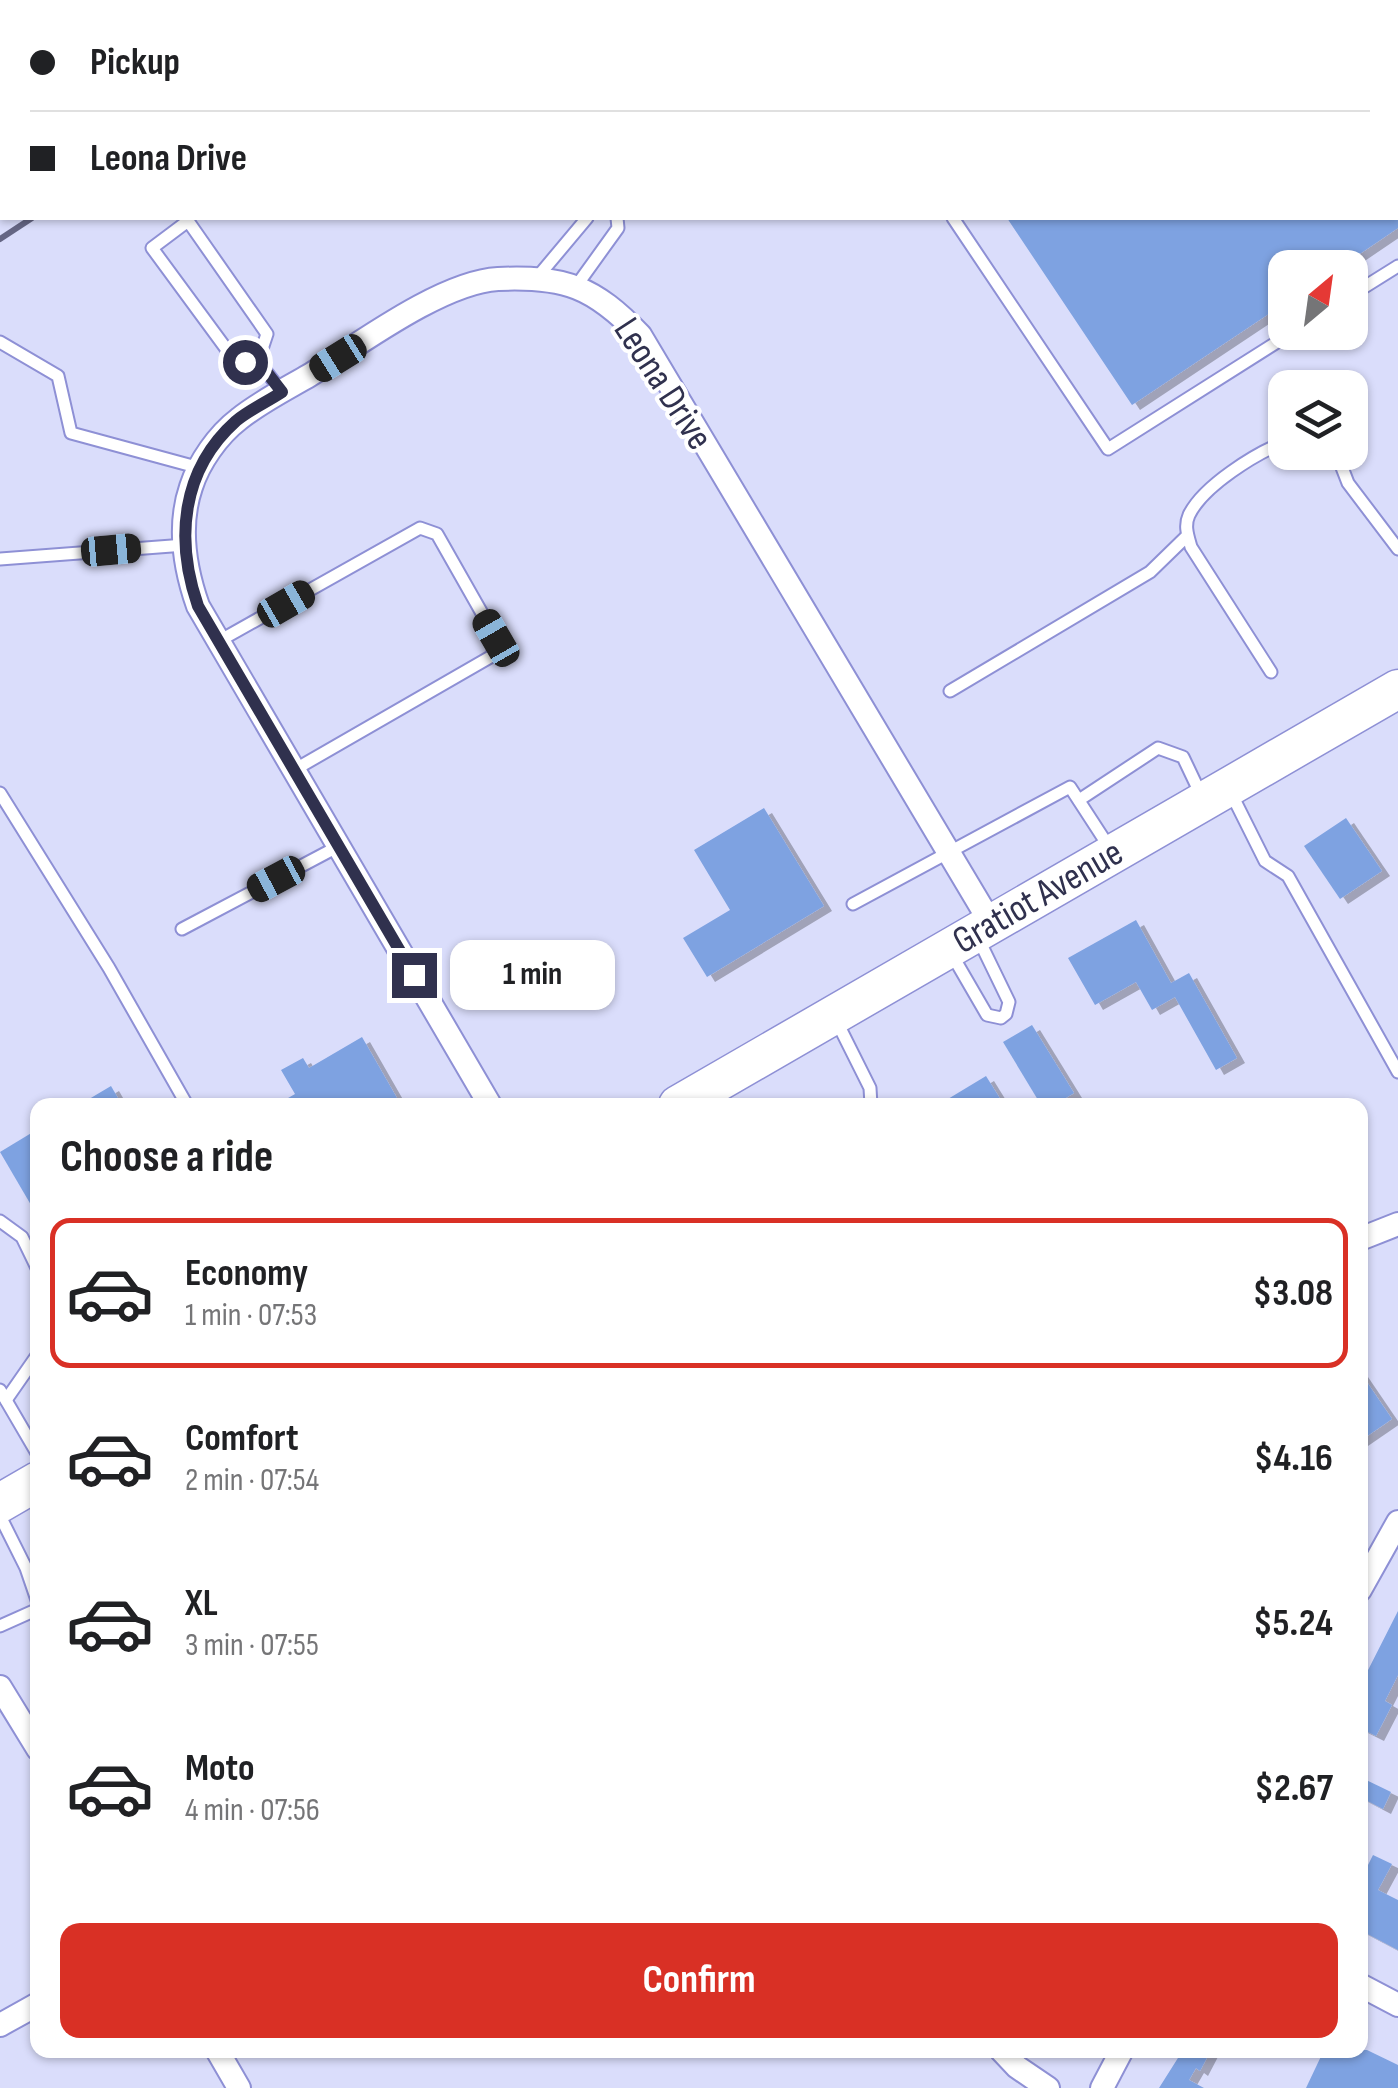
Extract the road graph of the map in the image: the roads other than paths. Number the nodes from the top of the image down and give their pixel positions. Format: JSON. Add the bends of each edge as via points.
{"nodes":[{"id":1,"x":585,"y":220,"type":"edge"},
{"id":2,"x":618,"y":220,"type":"edge"},
{"id":3,"x":954,"y":220,"type":"edge"},
{"id":4,"x":1398,"y":266,"type":"edge"},
{"id":5,"x":535,"y":280,"type":"junction"},
{"id":6,"x":577,"y":285,"type":"junction"},
{"id":7,"x":1368,"y":285,"type":"edge"},
{"id":8,"x":0,"y":342,"type":"edge"},
{"id":9,"x":1268,"y":348,"type":"edge"},
{"id":10,"x":258,"y":361,"type":"junction"},
{"id":11,"x":282,"y":392,"type":"junction"},
{"id":12,"x":1268,"y":451,"type":"edge"},
{"id":13,"x":200,"y":468,"type":"junction"},
{"id":14,"x":1343,"y":470,"type":"edge"},
{"id":15,"x":1188,"y":536,"type":"junction"},
{"id":16,"x":185,"y":545,"type":"junction"},
{"id":17,"x":1398,"y":549,"type":"edge"},
{"id":18,"x":0,"y":559,"type":"edge"},
{"id":19,"x":219,"y":641,"type":"junction"},
{"id":20,"x":1271,"y":672,"type":"dead end"},
{"id":21,"x":1398,"y":689,"type":"edge"},
{"id":22,"x":950,"y":691,"type":"dead end"},
{"id":23,"x":294,"y":770,"type":"junction"},
{"id":24,"x":0,"y":793,"type":"edge"},
{"id":25,"x":1216,"y":794,"type":"junction"},
{"id":26,"x":1079,"y":800,"type":"junction"},
{"id":27,"x":338,"y":846,"type":"junction"},
{"id":28,"x":1113,"y":854,"type":"junction"},
{"id":29,"x":948,"y":855,"type":"junction"},
{"id":30,"x":852,"y":904,"type":"dead end"},
{"id":31,"x":182,"y":929,"type":"dead end"},
{"id":32,"x":972,"y":936,"type":"junction"},
{"id":33,"x":833,"y":1016,"type":"junction"},
{"id":34,"x":1398,"y":1072,"type":"edge"},
{"id":35,"x":182,"y":1098,"type":"edge"},
{"id":36,"x":486,"y":1098,"type":"edge"},
{"id":37,"x":695,"y":1098,"type":"edge"},
{"id":38,"x":871,"y":1098,"type":"edge"},
{"id":39,"x":0,"y":1222,"type":"edge"},
{"id":40,"x":1398,"y":1224,"type":"edge"},
{"id":41,"x":1368,"y":1236,"type":"edge"},
{"id":42,"x":30,"y":1254,"type":"edge"},
{"id":43,"x":30,"y":1363,"type":"edge"},
{"id":44,"x":3,"y":1395,"type":"edge"},
{"id":45,"x":30,"y":1441,"type":"edge"},
{"id":46,"x":30,"y":1486,"type":"edge"},
{"id":47,"x":0,"y":1503,"type":"edge"},
{"id":48,"x":0,"y":1516,"type":"edge"},
{"id":49,"x":1398,"y":1522,"type":"edge"},
{"id":50,"x":1368,"y":1576,"type":"edge"},
{"id":51,"x":30,"y":1581,"type":"edge"},
{"id":52,"x":30,"y":1610,"type":"edge"},
{"id":53,"x":0,"y":1626,"type":"edge"},
{"id":54,"x":0,"y":1688,"type":"edge"},
{"id":55,"x":30,"y":1736,"type":"edge"},
{"id":56,"x":1368,"y":1989,"type":"edge"},
{"id":57,"x":1398,"y":2005,"type":"edge"},
{"id":58,"x":30,"y":2008,"type":"edge"},
{"id":59,"x":0,"y":2025,"type":"edge"},
{"id":60,"x":222,"y":2058,"type":"edge"},
{"id":61,"x":1008,"y":2058,"type":"edge"},
{"id":62,"x":1118,"y":2058,"type":"edge"},
{"id":63,"x":239,"y":2088,"type":"edge"},
{"id":64,"x":1048,"y":2088,"type":"edge"},
{"id":65,"x":1102,"y":2088,"type":"edge"}],
"edges":[{"from":1,"to":5,"type":"lane"},
{"from":2,"to":6,"type":"lane"},
{"from":3,"to":9,"type":"lane","via":[[1108,449]]},
{"from":4,"to":7,"type":"lane"},
{"from":5,"to":6,"type":"street","name":"Leona Drive"},
{"from":5,"to":11,"type":"street","name":"Leona Drive","via":[[494,280],[454,290]]},
{"from":6,"to":29,"type":"street","name":"Leona Drive","via":[[611,305],[640,335]]},
{"from":8,"to":13,"type":"lane","via":[[58,376],[71,433]]},
{"from":10,"to":10,"type":"lane","via":[[266,334],[188,221],[152,248],[230,354]]},
{"from":10,"to":11,"type":"lane"},
{"from":11,"to":13,"type":"street","name":"Leona Drive","via":[[237,420]]},
{"from":12,"to":15,"type":"lane","via":[[1206,494],[1189,514]]},
{"from":13,"to":16,"type":"street","name":"Leona Drive","via":[[190,488]]},
{"from":14,"to":17,"type":"lane"},
{"from":15,"to":20,"type":"lane"},
{"from":15,"to":22,"type":"lane","via":[[1150,572]]},
{"from":16,"to":18,"type":"lane"},
{"from":16,"to":19,"type":"street","name":"Leona Drive","via":[[192,590]]},
{"from":19,"to":23,"type":"street","name":"Leona Drive"},
{"from":19,"to":23,"type":"lane","via":[[420,528],[436,534],[496,638],[492,656]]},
{"from":21,"to":25,"type":"main road","name":"Gratiot Avenue"},
{"from":23,"to":27,"type":"street","name":"Leona Drive"},
{"from":24,"to":35,"type":"lane"},
{"from":25,"to":26,"type":"lane","via":[[1183,758],[1158,748]]},
{"from":25,"to":28,"type":"main road","name":"Gratiot Avenue"},
{"from":25,"to":34,"type":"lane","via":[[1265,861],[1288,876]]},
{"from":26,"to":28,"type":"lane"},
{"from":26,"to":29,"type":"lane","via":[[1070,787]]},
{"from":27,"to":31,"type":"lane"},
{"from":27,"to":36,"type":"street","name":"Leona Drive"},
{"from":28,"to":32,"type":"main road","name":"Gratiot Avenue"},
{"from":29,"to":30,"type":"lane"},
{"from":29,"to":32,"type":"street","name":"Leona Drive"},
{"from":32,"to":32,"type":"lane","via":[[987,1014],[1002,1018],[1008,1002]]},
{"from":32,"to":33,"type":"main road","name":"Gratiot Avenue"},
{"from":33,"to":37,"type":"main road","name":"Gratiot Avenue"},
{"from":33,"to":38,"type":"lane"},
{"from":39,"to":42,"type":"lane","via":[[22,1237]]},
{"from":40,"to":41,"type":"street"},
{"from":43,"to":44,"type":"lane"},
{"from":44,"to":45,"type":"lane"},
{"from":46,"to":47,"type":"main road"},
{"from":48,"to":51,"type":"lane"},
{"from":49,"to":50,"type":"street"},
{"from":52,"to":53,"type":"lane"},
{"from":54,"to":55,"type":"street"},
{"from":56,"to":57,"type":"street"},
{"from":58,"to":59,"type":"street"},
{"from":60,"to":63,"type":"street"},
{"from":61,"to":64,"type":"street"},
{"from":62,"to":65,"type":"street"}]}
